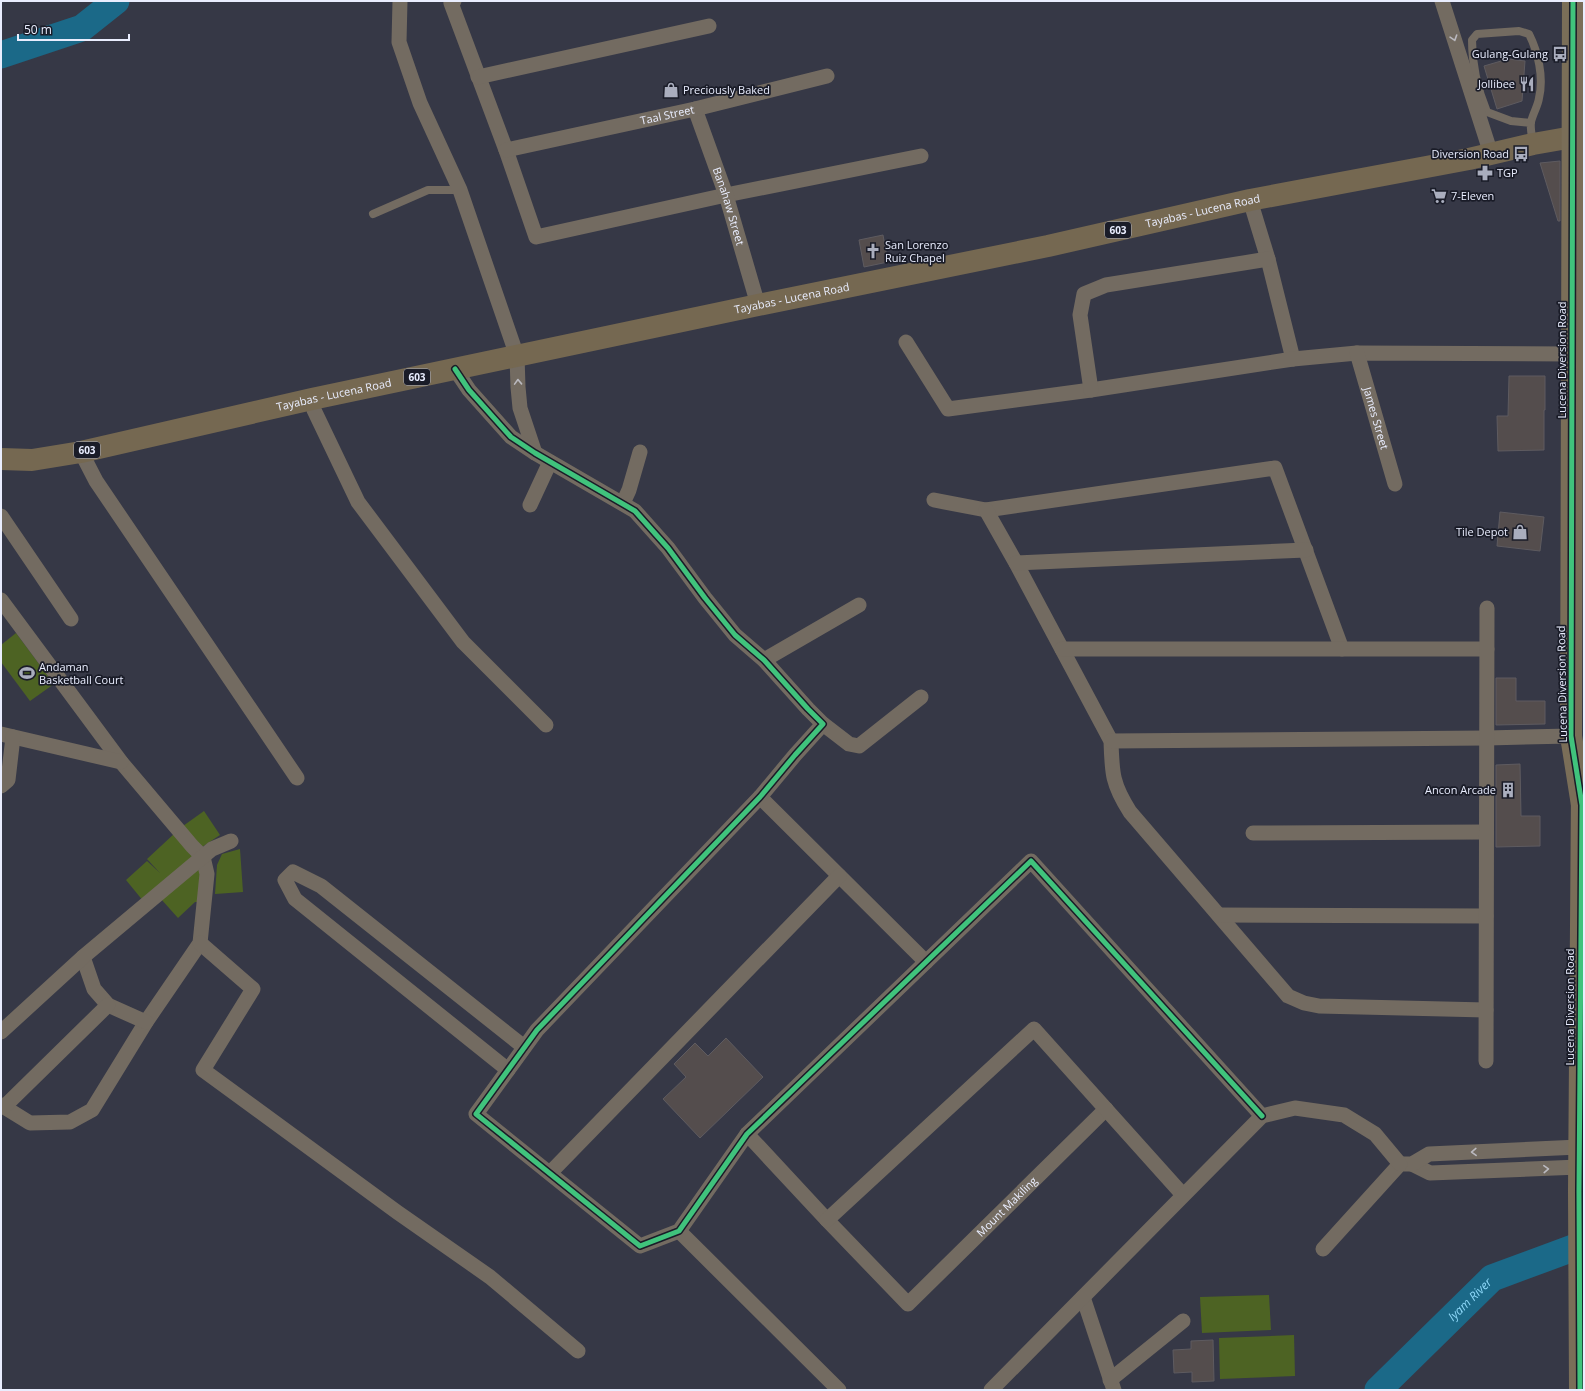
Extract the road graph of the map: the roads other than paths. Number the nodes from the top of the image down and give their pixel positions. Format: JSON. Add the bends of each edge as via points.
{"nodes":[{"id":1,"x":400,"y":1,"type":"edge"},
{"id":2,"x":454,"y":1,"type":"edge"},
{"id":3,"x":1442,"y":1,"type":"edge"},
{"id":4,"x":1573,"y":1,"type":"edge"},
{"id":5,"x":709,"y":26,"type":"dead end"},
{"id":6,"x":827,"y":76,"type":"dead end"},
{"id":7,"x":478,"y":77,"type":"junction"},
{"id":8,"x":695,"y":109,"type":"junction"},
{"id":9,"x":1532,"y":134,"type":"junction"},
{"id":10,"x":1578,"y":136,"type":"edge"},
{"id":11,"x":506,"y":150,"type":"junction"},
{"id":12,"x":1491,"y":154,"type":"junction"},
{"id":13,"x":921,"y":156,"type":"dead end"},
{"id":14,"x":460,"y":190,"type":"junction"},
{"id":15,"x":726,"y":195,"type":"junction"},
{"id":16,"x":1250,"y":200,"type":"junction"},
{"id":17,"x":373,"y":214,"type":"dead end"},
{"id":18,"x":1268,"y":259,"type":"junction"},
{"id":19,"x":758,"y":305,"type":"junction"},
{"id":20,"x":906,"y":342,"type":"dead end"},
{"id":21,"x":1357,"y":353,"type":"junction"},
{"id":22,"x":1572,"y":354,"type":"junction"},
{"id":23,"x":517,"y":356,"type":"junction"},
{"id":24,"x":1293,"y":359,"type":"junction"},
{"id":25,"x":455,"y":369,"type":"junction"},
{"id":26,"x":1091,"y":390,"type":"junction"},
{"id":27,"x":312,"y":399,"type":"junction"},
{"id":28,"x":81,"y":452,"type":"junction"},
{"id":29,"x":640,"y":452,"type":"dead end"},
{"id":30,"x":535,"y":453,"type":"junction"},
{"id":31,"x":1,"y":459,"type":"edge"},
{"id":32,"x":550,"y":462,"type":"junction"},
{"id":33,"x":1395,"y":484,"type":"dead end"},
{"id":34,"x":934,"y":500,"type":"dead end"},
{"id":35,"x":623,"y":503,"type":"junction"},
{"id":36,"x":530,"y":505,"type":"dead end"},
{"id":37,"x":986,"y":510,"type":"junction"},
{"id":38,"x":1,"y":516,"type":"edge"},
{"id":39,"x":1306,"y":550,"type":"junction"},
{"id":40,"x":1016,"y":563,"type":"junction"},
{"id":41,"x":1,"y":600,"type":"edge"},
{"id":42,"x":859,"y":605,"type":"dead end"},
{"id":43,"x":1487,"y":608,"type":"dead end"},
{"id":44,"x":71,"y":619,"type":"dead end"},
{"id":45,"x":1062,"y":649,"type":"junction"},
{"id":46,"x":1342,"y":649,"type":"junction"},
{"id":47,"x":1487,"y":649,"type":"junction"},
{"id":48,"x":764,"y":660,"type":"junction"},
{"id":49,"x":1584,"y":670,"type":"edge"},
{"id":50,"x":921,"y":697,"type":"dead end"},
{"id":51,"x":823,"y":724,"type":"junction"},
{"id":52,"x":546,"y":725,"type":"dead end"},
{"id":53,"x":7,"y":736,"type":"edge"},
{"id":54,"x":1571,"y":736,"type":"junction"},
{"id":55,"x":1487,"y":738,"type":"junction"},
{"id":56,"x":1111,"y":741,"type":"junction"},
{"id":57,"x":121,"y":762,"type":"junction"},
{"id":58,"x":297,"y":778,"type":"dead end"},
{"id":59,"x":3,"y":781,"type":"edge"},
{"id":60,"x":760,"y":797,"type":"junction"},
{"id":61,"x":1582,"y":805,"type":"junction"},
{"id":62,"x":1486,"y":832,"type":"junction"},
{"id":63,"x":1253,"y":833,"type":"dead end"},
{"id":64,"x":231,"y":841,"type":"dead end"},
{"id":65,"x":203,"y":857,"type":"junction"},
{"id":66,"x":839,"y":876,"type":"junction"},
{"id":67,"x":1219,"y":915,"type":"junction"},
{"id":68,"x":1486,"y":916,"type":"junction"},
{"id":69,"x":200,"y":943,"type":"junction"},
{"id":70,"x":84,"y":957,"type":"junction"},
{"id":71,"x":926,"y":962,"type":"junction"},
{"id":72,"x":108,"y":1006,"type":"junction"},
{"id":73,"x":1486,"y":1010,"type":"junction"},
{"id":74,"x":146,"y":1022,"type":"junction"},
{"id":75,"x":1,"y":1032,"type":"edge"},
{"id":76,"x":524,"y":1047,"type":"junction"},
{"id":77,"x":1486,"y":1061,"type":"dead end"},
{"id":78,"x":508,"y":1070,"type":"junction"},
{"id":79,"x":2,"y":1106,"type":"edge"},
{"id":80,"x":1106,"y":1110,"type":"junction"},
{"id":81,"x":1262,"y":1116,"type":"junction"},
{"id":82,"x":747,"y":1134,"type":"junction"},
{"id":83,"x":1579,"y":1157,"type":"junction"},
{"id":84,"x":1406,"y":1164,"type":"junction"},
{"id":85,"x":550,"y":1173,"type":"junction"},
{"id":86,"x":1184,"y":1195,"type":"junction"},
{"id":87,"x":826,"y":1220,"type":"junction"},
{"id":88,"x":679,"y":1232,"type":"junction"},
{"id":89,"x":1323,"y":1249,"type":"dead end"},
{"id":90,"x":1083,"y":1297,"type":"junction"},
{"id":91,"x":1183,"y":1320,"type":"dead end"},
{"id":92,"x":578,"y":1351,"type":"dead end"},
{"id":93,"x":1112,"y":1385,"type":"edge"},
{"id":94,"x":839,"y":1390,"type":"edge"},
{"id":95,"x":991,"y":1390,"type":"edge"},
{"id":96,"x":1580,"y":1390,"type":"edge"}],
"edges":[{"from":1,"to":14,"type":"street","via":[[399,42],[420,103]]},
{"from":2,"to":7,"type":"street","via":[[451,3]]},
{"from":3,"to":12,"type":"street","one_way":true},
{"from":4,"to":10,"type":"highway","name":"Lucena Diversion Road"},
{"from":5,"to":7,"type":"street"},
{"from":6,"to":8,"type":"street","name":"Taal Street"},
{"from":7,"to":11,"type":"street"},
{"from":8,"to":11,"type":"street","name":"Taal Street"},
{"from":8,"to":15,"type":"street","name":"Banahaw Street"},
{"from":9,"to":9,"type":"lane","via":[[1541,85],[1535,46],[1529,34],[1519,31],[1477,34],[1472,40],[1472,52],[1481,98],[1487,112],[1511,121]]},
{"from":9,"to":10,"type":"main road","name":"Tayabas - Lucena Road","number":"603"},
{"from":9,"to":12,"type":"main road","name":"Tayabas - Lucena Road","number":"603"},
{"from":10,"to":22,"type":"highway","name":"Lucena Diversion Road"},
{"from":11,"to":15,"type":"street","via":[[536,237]]},
{"from":12,"to":16,"type":"main road","name":"Tayabas - Lucena Road","number":"603"},
{"from":13,"to":15,"type":"street"},
{"from":14,"to":17,"type":"lane","via":[[428,190]]},
{"from":14,"to":23,"type":"street"},
{"from":15,"to":19,"type":"street","name":"Banahaw Street"},
{"from":16,"to":18,"type":"street"},
{"from":16,"to":19,"type":"main road","name":"Tayabas - Lucena Road","number":"603","via":[[1048,246]]},
{"from":18,"to":24,"type":"street"},
{"from":18,"to":26,"type":"street","via":[[1106,285],[1084,294],[1080,314]]},
{"from":19,"to":23,"type":"main road","name":"Tayabas - Lucena Road","number":"603"},
{"from":20,"to":26,"type":"street","via":[[948,409]]},
{"from":21,"to":22,"type":"street"},
{"from":21,"to":24,"type":"street"},
{"from":21,"to":33,"type":"street","name":"James Street"},
{"from":22,"to":54,"type":"highway","name":"Lucena Diversion Road"},
{"from":23,"to":25,"type":"main road","name":"Tayabas - Lucena Road","number":"603"},
{"from":30,"to":23,"type":"street","one_way":true,"via":[[520,408]]},
{"from":24,"to":26,"type":"street"},
{"from":25,"to":27,"type":"main road","name":"Tayabas - Lucena Road","number":"603"},
{"from":25,"to":30,"type":"street","via":[[468,390],[511,437]]},
{"from":27,"to":28,"type":"main road","name":"Tayabas - Lucena Road","number":"603"},
{"from":27,"to":52,"type":"street","via":[[314,410],[358,502],[463,642]]},
{"from":28,"to":31,"type":"main road","name":"Tayabas - Lucena Road","number":"603","via":[[32,460]]},
{"from":28,"to":58,"type":"street","via":[[96,481]]},
{"from":29,"to":35,"type":"street"},
{"from":30,"to":32,"type":"street"},
{"from":32,"to":35,"type":"street"},
{"from":32,"to":36,"type":"street"},
{"from":34,"to":37,"type":"street"},
{"from":35,"to":48,"type":"street","via":[[635,511],[668,548],[735,635]]},
{"from":37,"to":39,"type":"street","via":[[1275,468]]},
{"from":37,"to":40,"type":"street"},
{"from":38,"to":44,"type":"street"},
{"from":39,"to":40,"type":"street"},
{"from":39,"to":46,"type":"street"},
{"from":40,"to":45,"type":"street"},
{"from":41,"to":57,"type":"street"},
{"from":42,"to":48,"type":"street"},
{"from":43,"to":47,"type":"street"},
{"from":45,"to":46,"type":"street"},
{"from":45,"to":56,"type":"street"},
{"from":46,"to":47,"type":"street"},
{"from":47,"to":55,"type":"street"},
{"from":48,"to":51,"type":"street"},
{"from":49,"to":61,"type":"highway","name":"Lucena Diversion Road"},
{"from":50,"to":51,"type":"street","via":[[859,746],[849,744]]},
{"from":51,"to":60,"type":"street"},
{"from":53,"to":57,"type":"street"},
{"from":53,"to":59,"type":"street"},
{"from":54,"to":55,"type":"street"},
{"from":54,"to":61,"type":"highway","name":"Lucena Diversion Road"},
{"from":55,"to":56,"type":"street"},
{"from":55,"to":62,"type":"street"},
{"from":56,"to":67,"type":"street","via":[[1112,773],[1118,794]]},
{"from":57,"to":65,"type":"street"},
{"from":60,"to":66,"type":"street"},
{"from":60,"to":76,"type":"street","via":[[536,1030]]},
{"from":61,"to":83,"type":"highway","name":"Lucena Diversion Road"},
{"from":62,"to":63,"type":"street"},
{"from":62,"to":68,"type":"street"},
{"from":64,"to":65,"type":"street","via":[[212,848]]},
{"from":65,"to":69,"type":"street","via":[[208,874]]},
{"from":65,"to":70,"type":"street"},
{"from":66,"to":71,"type":"street"},
{"from":66,"to":85,"type":"street"},
{"from":67,"to":68,"type":"street"},
{"from":67,"to":73,"type":"street","via":[[1280,988],[1288,996],[1304,1003],[1319,1006]]},
{"from":68,"to":73,"type":"street"},
{"from":69,"to":74,"type":"street"},
{"from":69,"to":92,"type":"street","via":[[253,989],[204,1070],[490,1277]]},
{"from":70,"to":72,"type":"street","via":[[94,989]]},
{"from":70,"to":75,"type":"street"},
{"from":71,"to":81,"type":"street","via":[[1031,861]]},
{"from":71,"to":82,"type":"street"},
{"from":72,"to":74,"type":"street"},
{"from":72,"to":79,"type":"street"},
{"from":73,"to":77,"type":"street"},
{"from":74,"to":79,"type":"street","via":[[92,1110],[70,1122],[30,1123]]},
{"from":76,"to":78,"type":"street"},
{"from":76,"to":78,"type":"street","via":[[321,886],[293,872],[285,880],[295,899]]},
{"from":78,"to":85,"type":"street","via":[[476,1114]]},
{"from":80,"to":86,"type":"street"},
{"from":80,"to":87,"type":"street","via":[[1034,1029]]},
{"from":80,"to":87,"type":"street","name":"Mount Makiling","via":[[908,1304]]},
{"from":81,"to":84,"type":"street","via":[[1295,1108],[1344,1115],[1375,1134]]},
{"from":81,"to":86,"type":"street"},
{"from":82,"to":87,"type":"street"},
{"from":82,"to":88,"type":"street"},
{"from":83,"to":84,"type":"street","one_way":true,"via":[[1429,1154]]},
{"from":84,"to":83,"type":"street","one_way":true,"via":[[1430,1174]]},
{"from":83,"to":96,"type":"highway","name":"Lucena Diversion Road"},
{"from":84,"to":89,"type":"street"},
{"from":85,"to":88,"type":"street","via":[[640,1246]]},
{"from":86,"to":90,"type":"street"},
{"from":88,"to":94,"type":"street"},
{"from":90,"to":93,"type":"street"},
{"from":90,"to":95,"type":"street"},
{"from":91,"to":93,"type":"street"}]}
